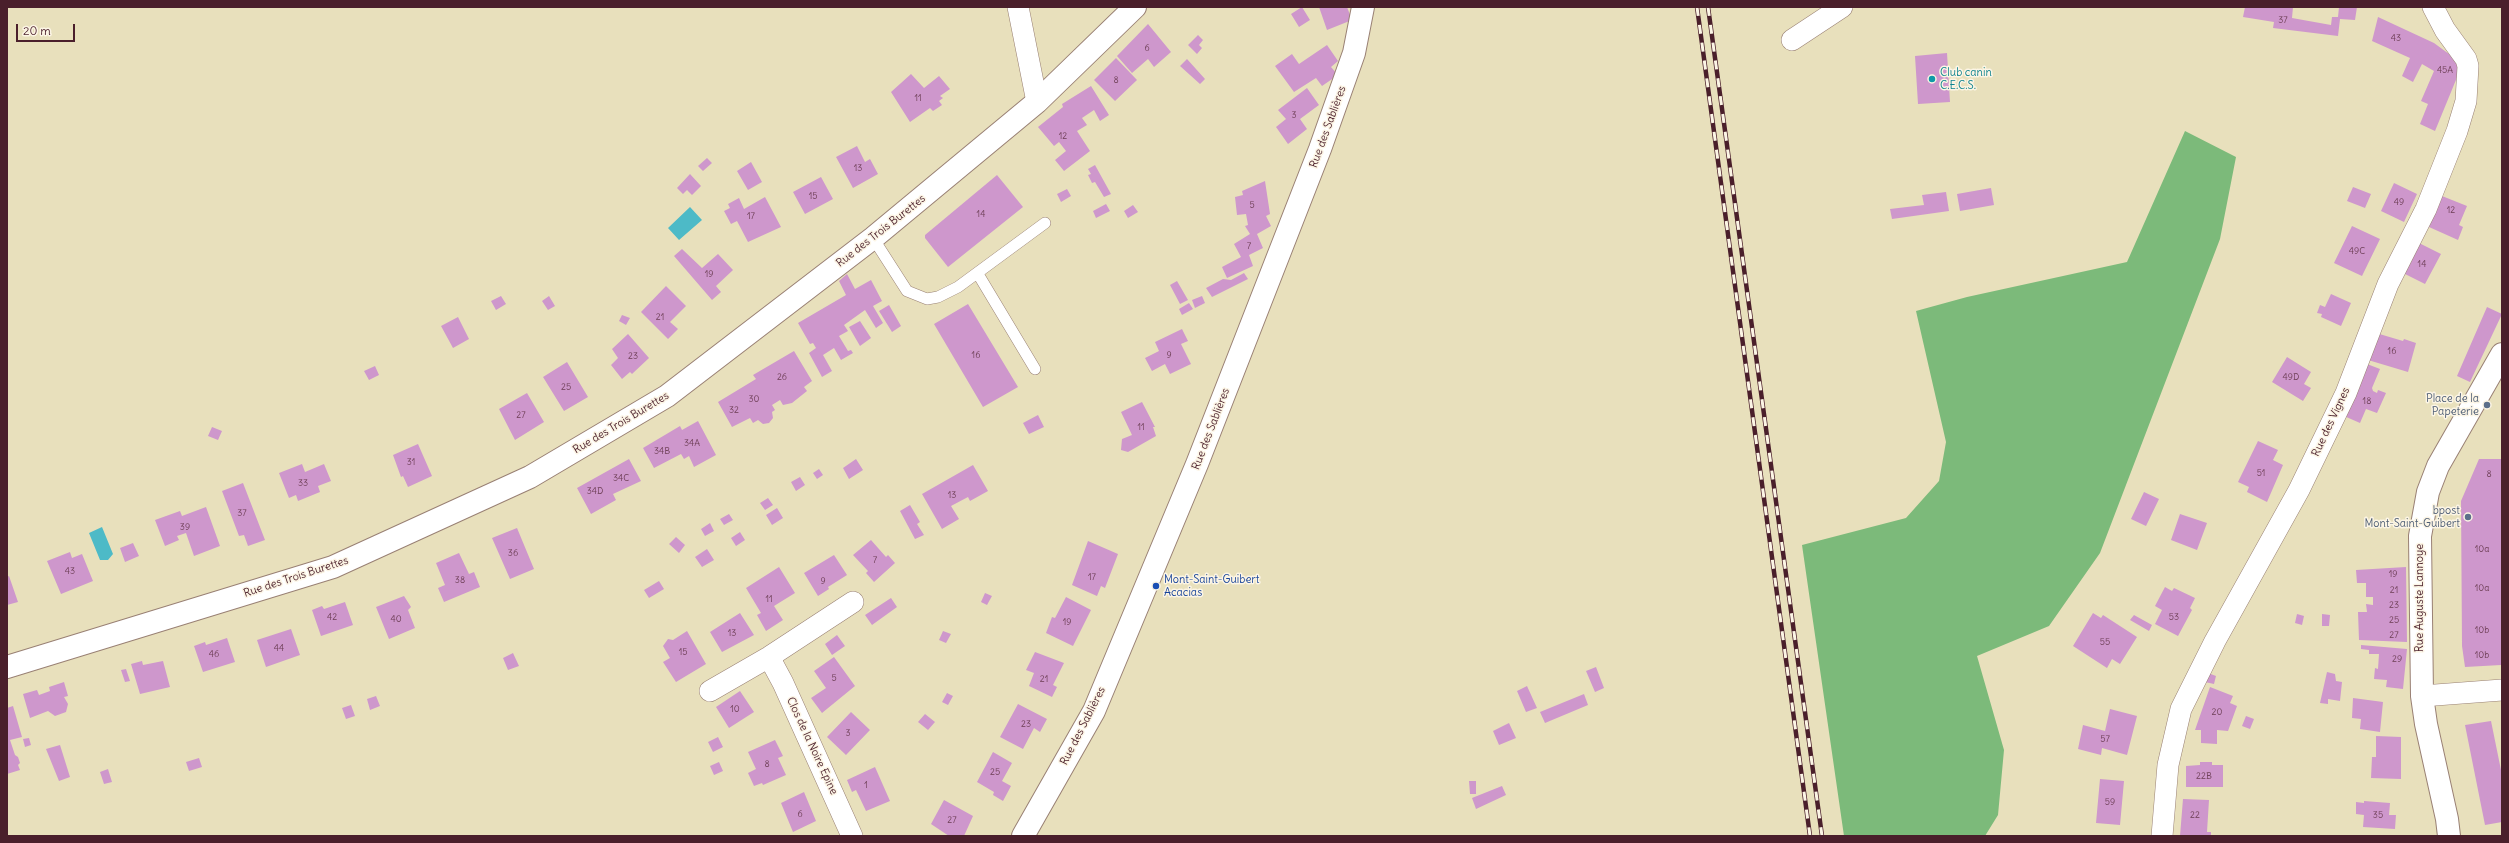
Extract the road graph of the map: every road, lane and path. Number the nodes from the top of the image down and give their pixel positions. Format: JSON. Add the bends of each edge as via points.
{"nodes":[{"id":1,"x":1018,"y":7,"type":"edge"},
{"id":2,"x":1135,"y":7,"type":"edge"},
{"id":3,"x":1363,"y":7,"type":"edge"},
{"id":4,"x":1842,"y":7,"type":"edge"},
{"id":5,"x":2433,"y":7,"type":"edge"},
{"id":6,"x":1792,"y":40,"type":"dead end"},
{"id":7,"x":1037,"y":102,"type":"junction"},
{"id":8,"x":1045,"y":222,"type":"dead end"},
{"id":9,"x":873,"y":238,"type":"junction"},
{"id":10,"x":978,"y":274,"type":"junction"},
{"id":11,"x":2502,"y":354,"type":"edge"},
{"id":12,"x":1035,"y":369,"type":"dead end"},
{"id":13,"x":2496,"y":377,"type":"edge"},
{"id":14,"x":852,"y":602,"type":"dead end"},
{"id":15,"x":769,"y":657,"type":"junction"},
{"id":16,"x":7,"y":667,"type":"edge"},
{"id":17,"x":2502,"y":690,"type":"edge"},
{"id":18,"x":710,"y":691,"type":"dead end"},
{"id":19,"x":2422,"y":696,"type":"junction"},
{"id":20,"x":852,"y":836,"type":"edge"},
{"id":21,"x":1023,"y":836,"type":"edge"},
{"id":22,"x":2162,"y":836,"type":"edge"},
{"id":23,"x":2449,"y":836,"type":"edge"}],
"edges":[{"from":1,"to":7,"type":"street"},
{"from":2,"to":7,"type":"street","name":"Rue des Trois Burettes"},
{"from":3,"to":21,"type":"street","name":"Rue des Sablières","via":[[1354,53],[1320,150],[1197,464],[1094,711]]},
{"from":4,"to":6,"type":"street"},
{"from":5,"to":22,"type":"street","name":"Rue des Vignes","via":[[2468,66],[2468,86],[2462,115],[2432,194],[2388,284],[2346,393],[2299,490],[2215,641],[2181,709],[2168,765]]},
{"from":7,"to":9,"type":"street","name":"Rue des Trois Burettes"},
{"from":8,"to":10,"type":"lane"},
{"from":9,"to":10,"type":"lane","via":[[907,291],[916,296],[927,299],[938,297]]},
{"from":9,"to":16,"type":"street","name":"Rue des Trois Burettes","via":[[667,396],[530,477],[333,567]]},
{"from":10,"to":12,"type":"lane"},
{"from":11,"to":13,"type":"street","name":"Rue Auguste Lannoye"},
{"from":13,"to":19,"type":"street","name":"Rue Auguste Lannoye","via":[[2452,439],[2428,492],[2419,558]]},
{"from":14,"to":15,"type":"street"},
{"from":15,"to":18,"type":"street"},
{"from":15,"to":20,"type":"street","name":"Clos de la Noire Epine"},
{"from":17,"to":19,"type":"street"},
{"from":19,"to":23,"type":"street","name":"Rue Auguste Lannoye"}]}
